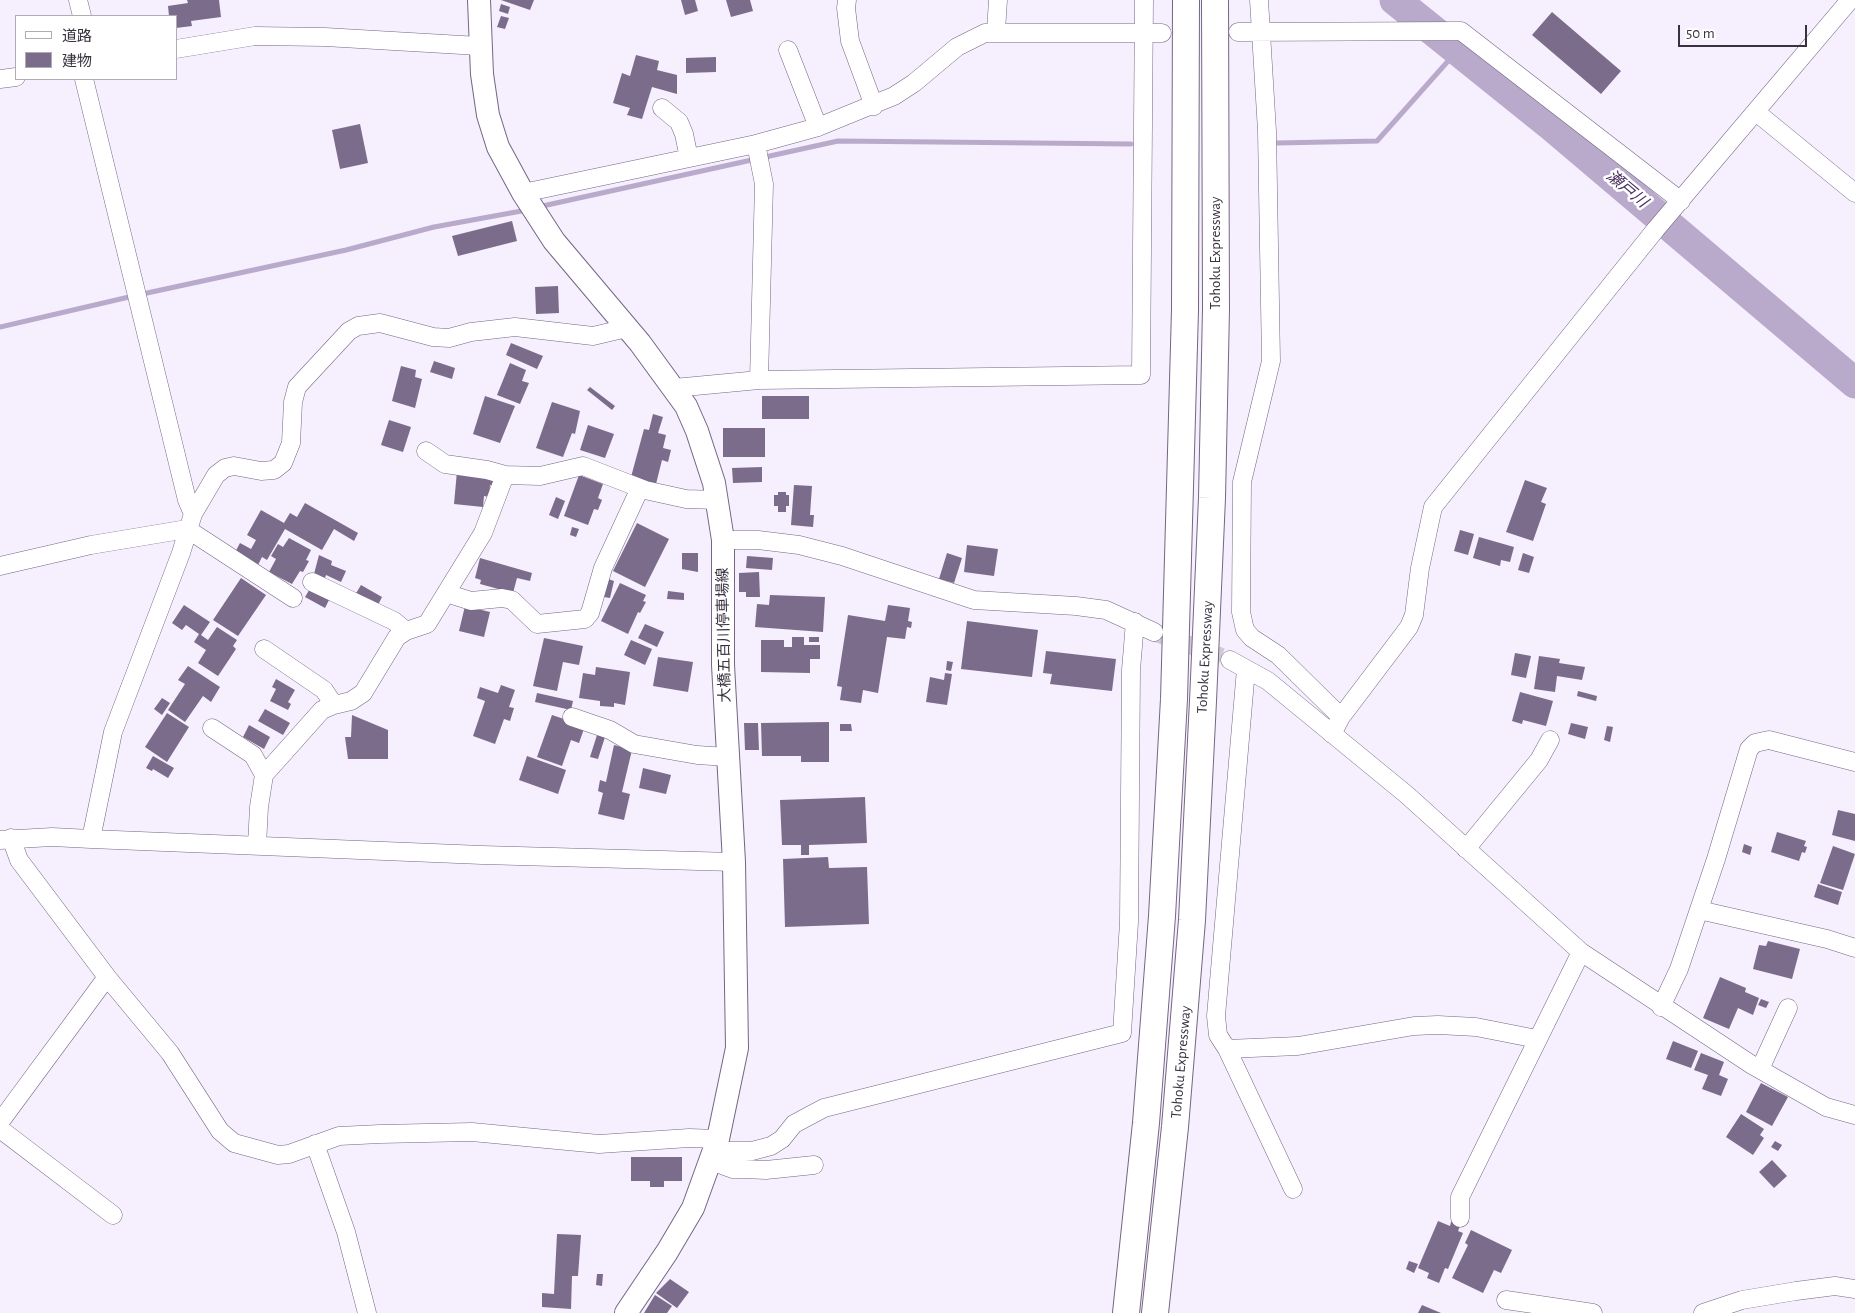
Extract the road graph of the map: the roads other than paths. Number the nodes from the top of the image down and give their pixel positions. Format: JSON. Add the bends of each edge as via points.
{"nodes":[{"id":1,"x":78,"y":0,"type":"edge"},
{"id":2,"x":478,"y":0,"type":"edge"},
{"id":3,"x":847,"y":0,"type":"edge"},
{"id":4,"x":998,"y":0,"type":"edge"},
{"id":5,"x":1144,"y":0,"type":"edge"},
{"id":6,"x":1186,"y":0,"type":"edge"},
{"id":7,"x":1215,"y":0,"type":"edge"},
{"id":8,"x":1259,"y":0,"type":"edge"},
{"id":9,"x":1850,"y":0,"type":"edge"},
{"id":10,"x":82,"y":15,"type":"edge"},
{"id":11,"x":996,"y":31,"type":"junction"},
{"id":12,"x":1143,"y":32,"type":"junction"},
{"id":13,"x":1162,"y":32,"type":"dead end"},
{"id":14,"x":1238,"y":32,"type":"dead end"},
{"id":15,"x":1261,"y":32,"type":"junction"},
{"id":16,"x":479,"y":46,"type":"junction"},
{"id":17,"x":178,"y":49,"type":"edge"},
{"id":18,"x":788,"y":50,"type":"dead end"},
{"id":19,"x":15,"y":77,"type":"edge"},
{"id":20,"x":0,"y":79,"type":"edge"},
{"id":21,"x":84,"y":80,"type":"edge"},
{"id":22,"x":874,"y":106,"type":"junction"},
{"id":23,"x":662,"y":108,"type":"dead end"},
{"id":24,"x":1756,"y":112,"type":"junction"},
{"id":25,"x":818,"y":127,"type":"junction"},
{"id":26,"x":758,"y":154,"type":"junction"},
{"id":27,"x":689,"y":158,"type":"junction"},
{"id":28,"x":1855,"y":193,"type":"edge"},
{"id":29,"x":530,"y":203,"type":"junction"},
{"id":30,"x":1675,"y":207,"type":"junction"},
{"id":31,"x":627,"y":328,"type":"junction"},
{"id":32,"x":759,"y":380,"type":"junction"},
{"id":33,"x":674,"y":388,"type":"junction"},
{"id":34,"x":426,"y":451,"type":"dead end"},
{"id":35,"x":505,"y":475,"type":"junction"},
{"id":36,"x":640,"y":488,"type":"junction"},
{"id":37,"x":718,"y":500,"type":"junction"},
{"id":38,"x":190,"y":522,"type":"junction"},
{"id":39,"x":723,"y":540,"type":"junction"},
{"id":40,"x":0,"y":566,"type":"edge"},
{"id":41,"x":312,"y":582,"type":"dead end"},
{"id":42,"x":446,"y":593,"type":"junction"},
{"id":43,"x":293,"y":598,"type":"dead end"},
{"id":44,"x":1135,"y":622,"type":"junction"},
{"id":45,"x":406,"y":631,"type":"junction"},
{"id":46,"x":1154,"y":632,"type":"tunnel mouth"},
{"id":47,"x":264,"y":649,"type":"dead end"},
{"id":48,"x":1230,"y":660,"type":"tunnel mouth"},
{"id":49,"x":1246,"y":669,"type":"junction"},
{"id":50,"x":334,"y":704,"type":"junction"},
{"id":51,"x":572,"y":716,"type":"dead end"},
{"id":52,"x":1341,"y":716,"type":"junction"},
{"id":53,"x":212,"y":728,"type":"dead end"},
{"id":54,"x":1332,"y":734,"type":"junction"},
{"id":55,"x":1550,"y":740,"type":"dead end"},
{"id":56,"x":728,"y":757,"type":"junction"},
{"id":57,"x":1855,"y":762,"type":"edge"},
{"id":58,"x":264,"y":775,"type":"junction"},
{"id":59,"x":6,"y":839,"type":"edge"},
{"id":60,"x":91,"y":839,"type":"junction"},
{"id":61,"x":257,"y":845,"type":"junction"},
{"id":62,"x":1466,"y":849,"type":"junction"},
{"id":63,"x":734,"y":862,"type":"junction"},
{"id":64,"x":1699,"y":910,"type":"junction"},
{"id":65,"x":1855,"y":948,"type":"edge"},
{"id":66,"x":1581,"y":952,"type":"junction"},
{"id":67,"x":107,"y":977,"type":"junction"},
{"id":68,"x":1661,"y":1007,"type":"junction"},
{"id":69,"x":1788,"y":1008,"type":"dead end"},
{"id":70,"x":1537,"y":1039,"type":"junction"},
{"id":71,"x":1227,"y":1049,"type":"junction"},
{"id":72,"x":1760,"y":1069,"type":"junction"},
{"id":73,"x":1855,"y":1115,"type":"edge"},
{"id":74,"x":0,"y":1122,"type":"edge"},
{"id":75,"x":0,"y":1129,"type":"edge"},
{"id":76,"x":315,"y":1144,"type":"junction"},
{"id":77,"x":714,"y":1150,"type":"junction"},
{"id":78,"x":814,"y":1165,"type":"dead end"},
{"id":79,"x":1293,"y":1188,"type":"dead end"},
{"id":80,"x":113,"y":1214,"type":"dead end"},
{"id":81,"x":1460,"y":1218,"type":"dead end"},
{"id":82,"x":1855,"y":1289,"type":"edge"},
{"id":83,"x":1506,"y":1300,"type":"dead end"},
{"id":84,"x":367,"y":1313,"type":"edge"},
{"id":85,"x":626,"y":1313,"type":"edge"},
{"id":86,"x":1126,"y":1313,"type":"edge"},
{"id":87,"x":1155,"y":1313,"type":"edge"},
{"id":88,"x":1593,"y":1313,"type":"edge"},
{"id":89,"x":1703,"y":1313,"type":"edge"}],
"edges":[{"from":1,"to":10,"type":"street"},
{"from":2,"to":16,"type":"main road","name":"大橋五百川停車場線"},
{"from":3,"to":22,"type":"street","via":[[850,41]]},
{"from":4,"to":11,"type":"street"},
{"from":5,"to":12,"type":"street"},
{"from":6,"to":86,"type":"highway","name":"Tohoku Expressway","via":[[1185,310],[1174,699],[1146,1123]]},
{"from":7,"to":87,"type":"highway","name":"Tohoku Expressway","via":[[1216,309],[1203,701],[1190,950]]},
{"from":8,"to":15,"type":"street"},
{"from":9,"to":24,"type":"street"},
{"from":11,"to":12,"type":"street"},
{"from":11,"to":22,"type":"street","via":[[985,32],[969,40],[914,83]]},
{"from":12,"to":13,"type":"street"},
{"from":12,"to":32,"type":"street","via":[[1141,375]]},
{"from":14,"to":15,"type":"street"},
{"from":15,"to":30,"type":"street","via":[[1462,31]]},
{"from":15,"to":52,"type":"street","via":[[1267,131],[1271,360],[1242,482],[1241,612],[1245,630],[1252,638],[1278,655]]},
{"from":16,"to":17,"type":"street","via":[[256,36]]},
{"from":16,"to":29,"type":"main road","name":"大橋五百川停車場線","via":[[488,115],[498,147]]},
{"from":18,"to":25,"type":"street"},
{"from":19,"to":20,"type":"street"},
{"from":21,"to":38,"type":"street"},
{"from":22,"to":25,"type":"street"},
{"from":23,"to":27,"type":"street","via":[[679,122]]},
{"from":24,"to":28,"type":"street"},
{"from":24,"to":30,"type":"street"},
{"from":25,"to":26,"type":"street"},
{"from":26,"to":27,"type":"street"},
{"from":26,"to":32,"type":"street","via":[[764,184]]},
{"from":27,"to":29,"type":"street"},
{"from":29,"to":31,"type":"main road","name":"大橋五百川停車場線","via":[[554,241]]},
{"from":30,"to":52,"type":"street","via":[[1433,507],[1414,615],[1409,627]]},
{"from":31,"to":33,"type":"main road","name":"大橋五百川停車場線"},
{"from":31,"to":38,"type":"street","via":[[593,336],[515,327],[433,338],[380,323],[358,326],[349,331],[297,387],[291,443],[283,463],[274,470],[225,468],[216,475]]},
{"from":32,"to":33,"type":"street"},
{"from":33,"to":37,"type":"main road","name":"大橋五百川停車場線","via":[[697,431]]},
{"from":34,"to":35,"type":"street","via":[[445,464]]},
{"from":35,"to":36,"type":"street","via":[[540,476],[583,466]]},
{"from":35,"to":42,"type":"street","via":[[483,533]]},
{"from":36,"to":37,"type":"street","via":[[686,499]]},
{"from":36,"to":42,"type":"street","via":[[603,568],[590,613],[585,619],[537,624],[512,600],[471,601]]},
{"from":37,"to":39,"type":"main road","name":"大橋五百川停車場線"},
{"from":38,"to":40,"type":"street"},
{"from":38,"to":43,"type":"street"},
{"from":38,"to":60,"type":"street","via":[[113,732]]},
{"from":39,"to":44,"type":"street","via":[[799,545],[974,600],[1106,610]]},
{"from":39,"to":56,"type":"main road","name":"大橋五百川停車場線","via":[[723,666]]},
{"from":41,"to":45,"type":"street","via":[[394,621]]},
{"from":42,"to":45,"type":"street","via":[[427,624]]},
{"from":44,"to":46,"type":"street"},
{"from":44,"to":77,"type":"street","via":[[1129,922],[1122,1033],[824,1108],[794,1124],[782,1139],[771,1146],[752,1151]]},
{"from":45,"to":50,"type":"street","via":[[397,637],[363,692],[351,701]]},
{"from":47,"to":50,"type":"street","via":[[324,690]]},
{"from":48,"to":49,"type":"street"},
{"from":49,"to":54,"type":"street","via":[[1268,681]]},
{"from":49,"to":71,"type":"street","via":[[1216,1016],[1218,1035]]},
{"from":50,"to":58,"type":"street","via":[[317,716]]},
{"from":51,"to":56,"type":"street","via":[[610,730],[634,744]]},
{"from":52,"to":54,"type":"street"},
{"from":53,"to":58,"type":"street","via":[[253,755]]},
{"from":54,"to":62,"type":"street","via":[[1407,795]]},
{"from":55,"to":62,"type":"street","via":[[1539,760]]},
{"from":56,"to":63,"type":"main road","name":"大橋五百川停車場線"},
{"from":57,"to":64,"type":"street","via":[[1780,742],[1755,743],[1749,749]]},
{"from":58,"to":61,"type":"street"},
{"from":59,"to":60,"type":"street"},
{"from":59,"to":67,"type":"street"},
{"from":60,"to":61,"type":"street"},
{"from":61,"to":63,"type":"street"},
{"from":62,"to":66,"type":"street"},
{"from":63,"to":77,"type":"main road","name":"大橋五百川停車場線","via":[[737,1048]]},
{"from":64,"to":65,"type":"street"},
{"from":64,"to":68,"type":"street","via":[[1679,969]]},
{"from":66,"to":68,"type":"street"},
{"from":66,"to":70,"type":"street"},
{"from":67,"to":74,"type":"street"},
{"from":67,"to":76,"type":"street","via":[[170,1052],[227,1138],[249,1148],[278,1155]]},
{"from":68,"to":72,"type":"street"},
{"from":69,"to":72,"type":"street"},
{"from":70,"to":71,"type":"street","via":[[1476,1026],[1438,1024],[1298,1046]]},
{"from":70,"to":81,"type":"street","via":[[1460,1197]]},
{"from":71,"to":79,"type":"street"},
{"from":72,"to":73,"type":"street","via":[[1826,1107]]},
{"from":75,"to":80,"type":"street"},
{"from":76,"to":77,"type":"street","via":[[339,1136],[472,1132],[599,1144],[690,1138]]},
{"from":76,"to":84,"type":"street","via":[[346,1232]]},
{"from":77,"to":78,"type":"street","via":[[733,1169]]},
{"from":77,"to":85,"type":"main road","name":"大橋五百川停車場線","via":[[693,1208]]},
{"from":82,"to":89,"type":"street","via":[[1836,1286],[1796,1291],[1742,1300]]},
{"from":83,"to":88,"type":"street"}]}
